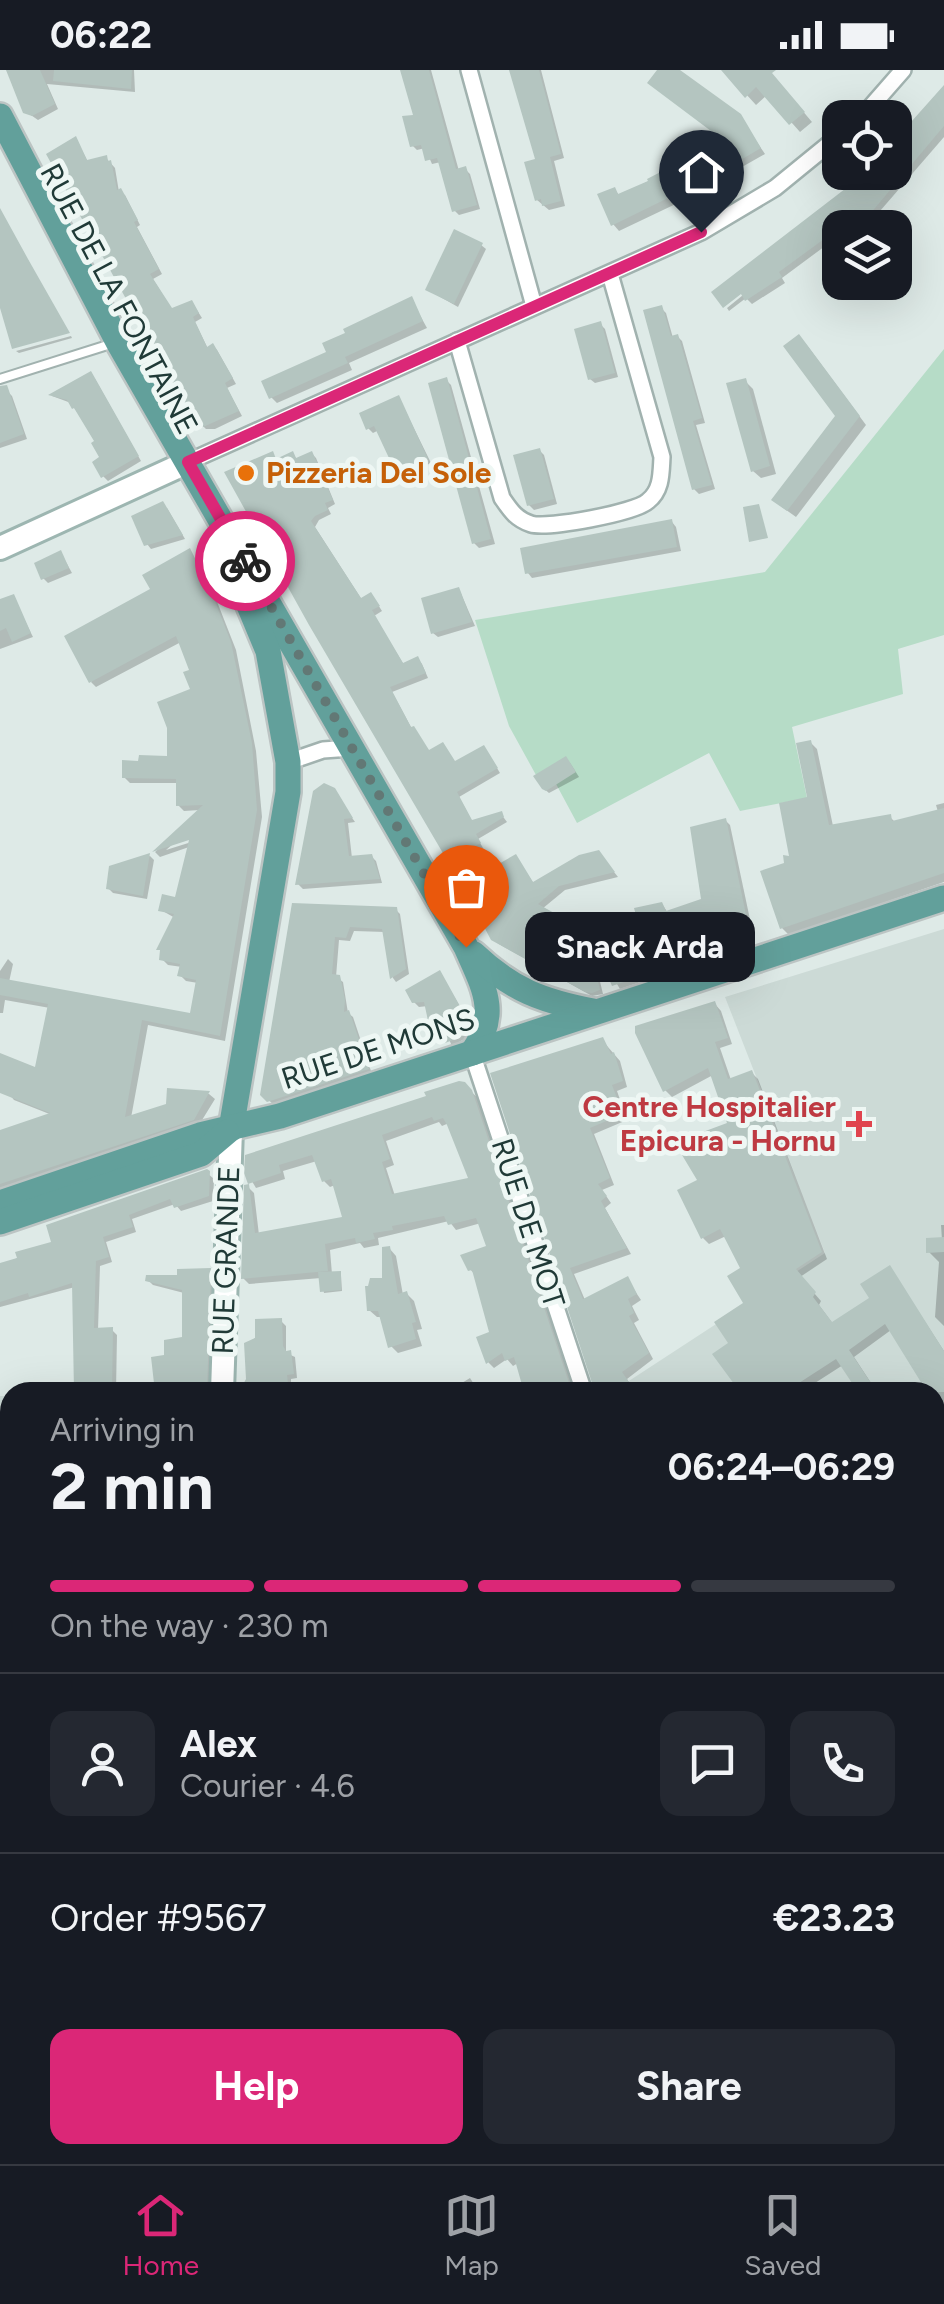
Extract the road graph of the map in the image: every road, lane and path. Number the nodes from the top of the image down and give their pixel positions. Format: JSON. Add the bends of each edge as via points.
{"nodes":[{"id":1,"x":469,"y":70,"type":"edge"},
{"id":2,"x":903,"y":70,"type":"edge"},
{"id":3,"x":876,"y":100,"type":"edge"},
{"id":4,"x":0,"y":116,"type":"edge"},
{"id":5,"x":0,"y":143,"type":"edge"},
{"id":6,"x":822,"y":150,"type":"edge"},
{"id":7,"x":610,"y":274,"type":"junction"},
{"id":8,"x":534,"y":306,"type":"junction"},
{"id":9,"x":458,"y":340,"type":"junction"},
{"id":10,"x":112,"y":344,"type":"junction"},
{"id":11,"x":0,"y":379,"type":"edge"},
{"id":12,"x":180,"y":465,"type":"junction"},
{"id":13,"x":0,"y":548,"type":"edge"},
{"id":14,"x":352,"y":748,"type":"junction"},
{"id":15,"x":288,"y":762,"type":"junction"},
{"id":16,"x":944,"y":898,"type":"edge"},
{"id":17,"x":466,"y":947,"type":"junction"},
{"id":18,"x":598,"y":1012,"type":"junction"},
{"id":19,"x":472,"y":1053,"type":"junction"},
{"id":20,"x":230,"y":1128,"type":"junction"},
{"id":21,"x":0,"y":1202,"type":"edge"},
{"id":22,"x":0,"y":1222,"type":"edge"},
{"id":23,"x":222,"y":1382,"type":"edge"},
{"id":24,"x":581,"y":1382,"type":"edge"}],
"edges":[{"from":1,"to":8,"type":"street"},
{"from":2,"to":3,"type":"street"},
{"from":4,"to":10,"type":"main road","name":"RUE DE LA FONTAINE"},
{"from":5,"to":10,"type":"main road","name":"RUE DE LA FONTAINE"},
{"from":6,"to":7,"type":"street","via":[[775,188],[701,232]]},
{"from":7,"to":8,"type":"street"},
{"from":7,"to":9,"type":"street","via":[[662,457],[661,482],[648,502],[536,526],[515,516],[502,498]]},
{"from":8,"to":9,"type":"street"},
{"from":9,"to":12,"type":"street"},
{"from":10,"to":11,"type":"lane"},
{"from":10,"to":12,"type":"main road","name":"RUE DE LA FONTAINE"},
{"from":12,"to":13,"type":"street"},
{"from":12,"to":14,"type":"main road","name":"RUE DE LA FONTAINE","via":[[250,570]]},
{"from":12,"to":15,"type":"main road","name":"RUE DE LA FONTAINE","via":[[231,561],[268,651]]},
{"from":14,"to":15,"type":"street"},
{"from":14,"to":17,"type":"main road","name":"RUE DE LA FONTAINE"},
{"from":15,"to":20,"type":"main road","name":"RUE DE LA FONTAINE"},
{"from":16,"to":18,"type":"main road","name":"RUE DE MONS"},
{"from":17,"to":18,"type":"main road","via":[[526,994]]},
{"from":17,"to":19,"type":"main road","via":[[488,1010],[488,1028]]},
{"from":18,"to":19,"type":"main road","name":"RUE DE MONS"},
{"from":19,"to":20,"type":"main road","name":"RUE DE MONS"},
{"from":19,"to":24,"type":"street","name":"RUE DE MOT"},
{"from":20,"to":21,"type":"main road","name":"RUE DE MONS"},
{"from":20,"to":22,"type":"main road","via":[[202,1154]]},
{"from":20,"to":23,"type":"street","name":"RUE GRANDE"}]}
